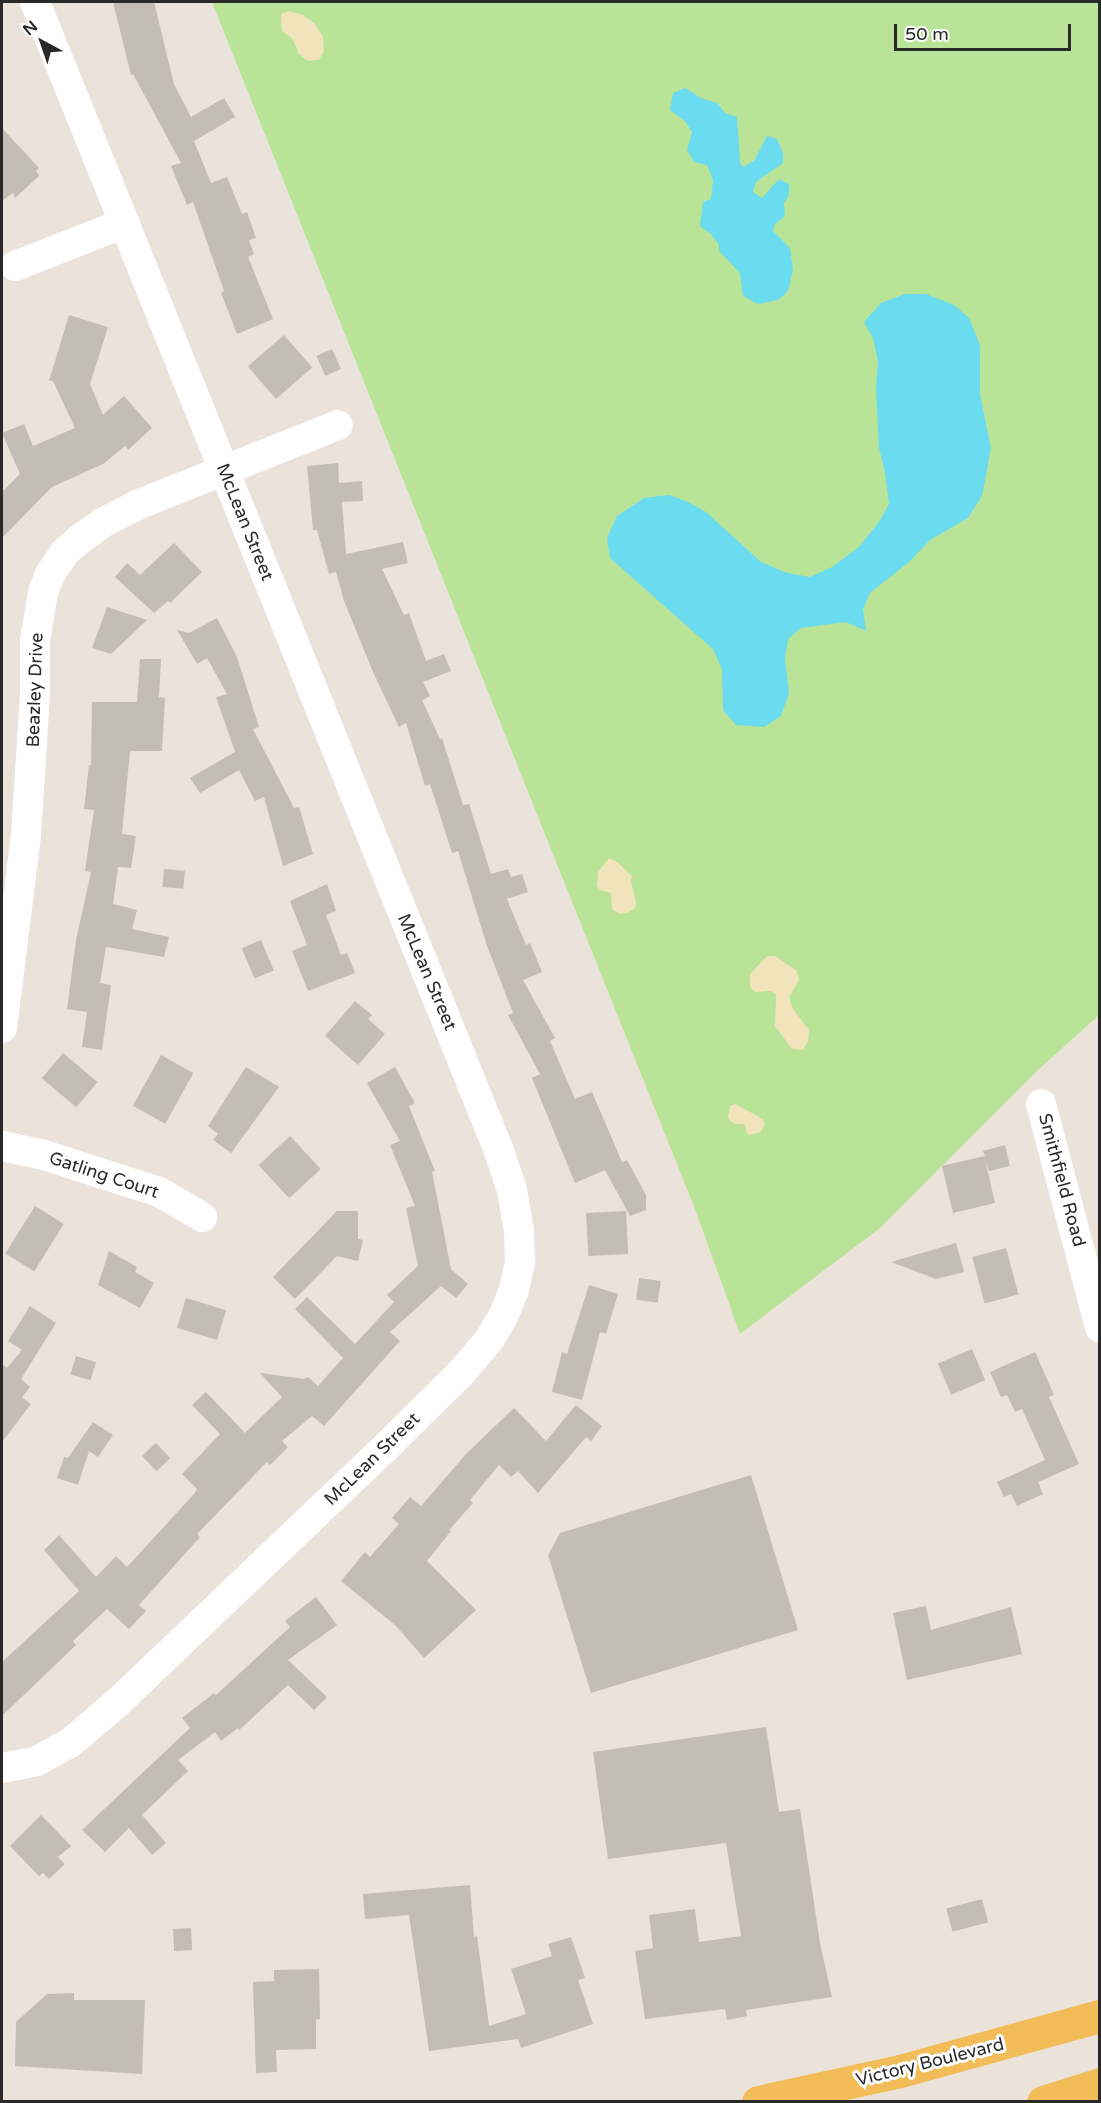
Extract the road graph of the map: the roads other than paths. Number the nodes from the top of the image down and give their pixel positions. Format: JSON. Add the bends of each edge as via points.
{"nodes":[{"id":1,"x":35,"y":2,"type":"edge"},
{"id":2,"x":124,"y":223,"type":"junction"},
{"id":3,"x":15,"y":266,"type":"dead end"},
{"id":4,"x":338,"y":425,"type":"dead end"},
{"id":5,"x":225,"y":471,"type":"junction"},
{"id":6,"x":14,"y":833,"type":"edge"},
{"id":7,"x":2,"y":1028,"type":"edge"},
{"id":8,"x":1041,"y":1104,"type":"dead end"},
{"id":9,"x":2,"y":1146,"type":"edge"},
{"id":10,"x":202,"y":1217,"type":"dead end"},
{"id":11,"x":1100,"y":1327,"type":"edge"},
{"id":12,"x":2,"y":1768,"type":"edge"},
{"id":13,"x":1100,"y":2016,"type":"edge"},
{"id":14,"x":1100,"y":2084,"type":"edge"},
{"id":15,"x":758,"y":2102,"type":"edge"},
{"id":16,"x":1043,"y":2102,"type":"edge"}],
"edges":[{"from":1,"to":2,"type":"street","name":"McLean Street"},
{"from":2,"to":3,"type":"street"},
{"from":2,"to":5,"type":"street","name":"McLean Street"},
{"from":4,"to":5,"type":"street","name":"Beazley Drive"},
{"from":5,"to":6,"type":"street","name":"Beazley Drive","via":[[104,522],[64,553],[50,574],[35,641],[35,696]]},
{"from":5,"to":12,"type":"street","name":"McLean Street","via":[[499,1151],[512,1190],[519,1261],[504,1317],[489,1340],[390,1443],[70,1743],[37,1761]]},
{"from":6,"to":7,"type":"street","name":"Beazley Drive"},
{"from":8,"to":11,"type":"street","name":"Smithfield Road"},
{"from":9,"to":10,"type":"street","name":"Gatling Court","via":[[148,1188]]},
{"from":13,"to":15,"type":"main road","name":"Victory Boulevard","via":[[909,2068]]},
{"from":14,"to":16,"type":"main road"}]}
